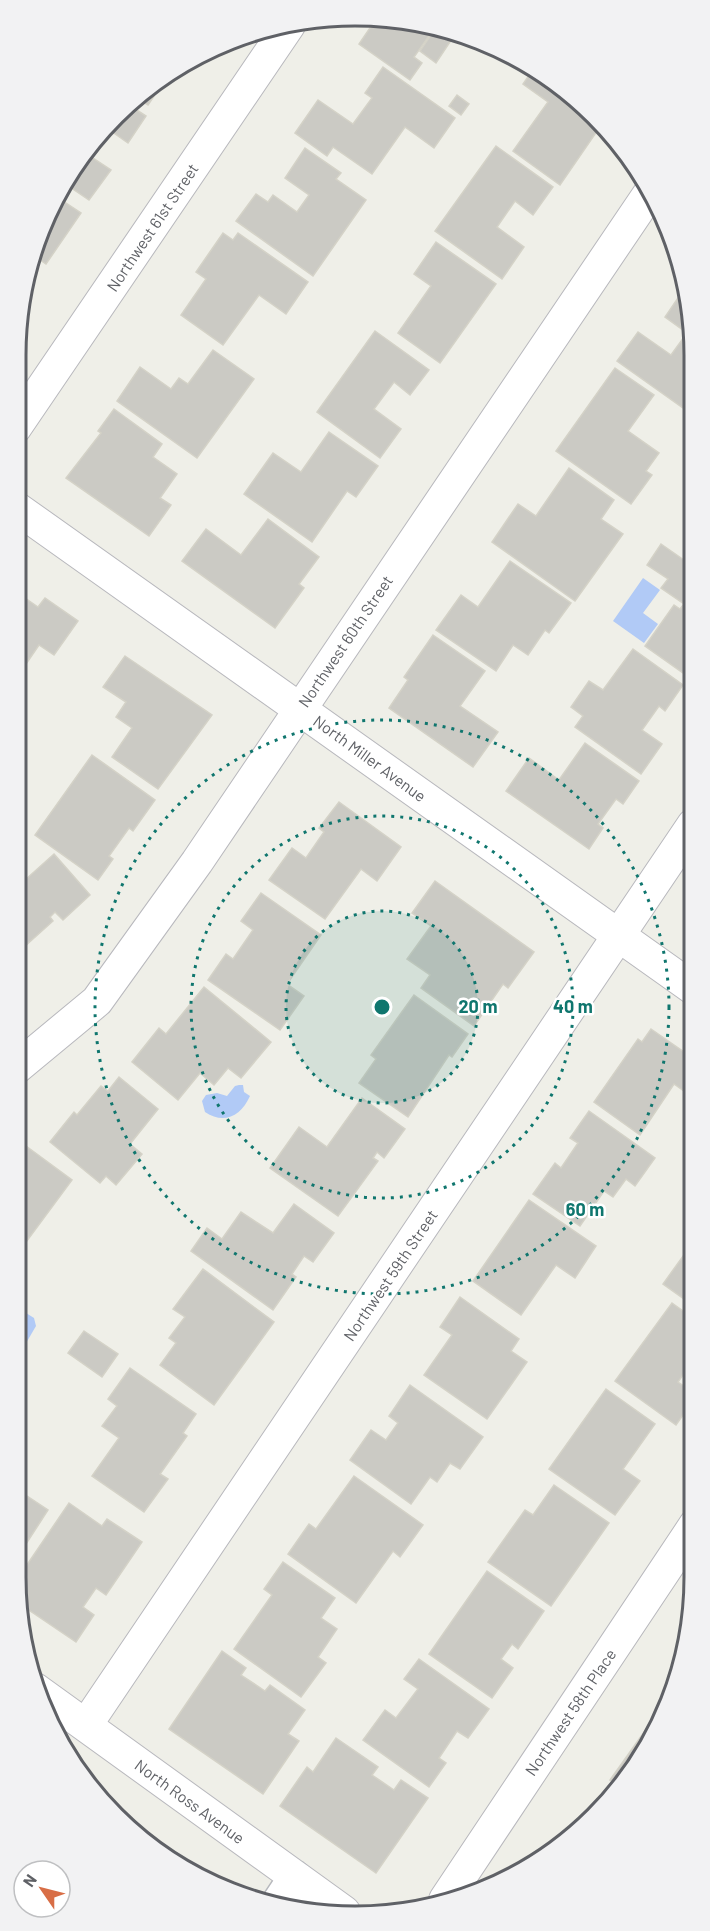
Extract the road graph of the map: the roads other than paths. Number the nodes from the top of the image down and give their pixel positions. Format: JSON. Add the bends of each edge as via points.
{"nodes":[{"id":1,"x":283,"y":34,"type":"edge"},
{"id":2,"x":645,"y":199,"type":"edge"},
{"id":3,"x":26,"y":412,"type":"edge"},
{"id":4,"x":26,"y":515,"type":"edge"},
{"id":5,"x":300,"y":708,"type":"junction"},
{"id":6,"x":684,"y":838,"type":"edge"},
{"id":7,"x":618,"y":936,"type":"junction"},
{"id":8,"x":684,"y":982,"type":"edge"},
{"id":9,"x":26,"y":1060,"type":"edge"},
{"id":10,"x":684,"y":1542,"type":"edge"},
{"id":11,"x":50,"y":1700,"type":"edge"},
{"id":12,"x":86,"y":1725,"type":"junction"},
{"id":13,"x":287,"y":1890,"type":"edge"},
{"id":14,"x":452,"y":1890,"type":"edge"},
{"id":15,"x":324,"y":1904,"type":"edge"}],
"edges":[{"from":1,"to":3,"type":"street","name":"Northwest 61st Street"},
{"from":2,"to":5,"type":"street","name":"Northwest 60th Street"},
{"from":4,"to":5,"type":"street","name":"North Miller Avenue"},
{"from":5,"to":7,"type":"street","name":"North Miller Avenue"},
{"from":5,"to":9,"type":"street","name":"Northwest 60th Street","via":[[98,1001]]},
{"from":6,"to":7,"type":"street","name":"Northwest 59th Street"},
{"from":7,"to":8,"type":"street","name":"North Miller Avenue"},
{"from":7,"to":12,"type":"street","name":"Northwest 59th Street"},
{"from":10,"to":14,"type":"street","name":"Northwest 58th Place"},
{"from":11,"to":12,"type":"street","name":"North Ross Avenue"},
{"from":12,"to":13,"type":"street","name":"North Ross Avenue"},
{"from":13,"to":15,"type":"street","name":"North Ross Avenue"}]}
